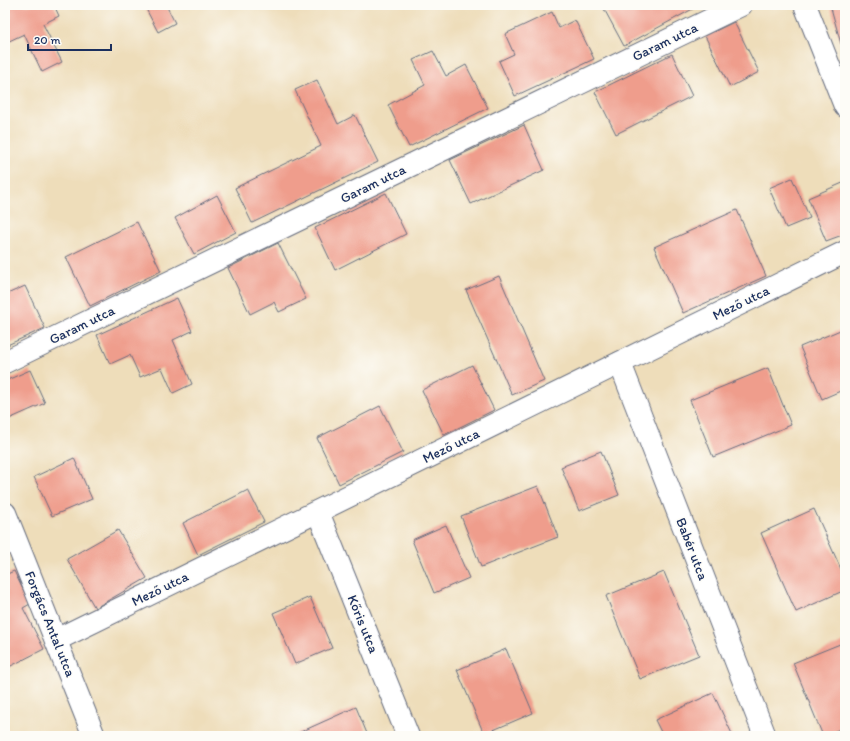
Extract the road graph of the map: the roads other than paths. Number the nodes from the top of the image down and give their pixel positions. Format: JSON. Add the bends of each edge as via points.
{"nodes":[{"id":1,"x":741,"y":5,"type":"edge"},
{"id":2,"x":805,"y":5,"type":"edge"},
{"id":3,"x":837,"y":63,"type":"edge"},
{"id":4,"x":845,"y":106,"type":"edge"},
{"id":5,"x":845,"y":252,"type":"edge"},
{"id":6,"x":5,"y":362,"type":"edge"},
{"id":7,"x":620,"y":363,"type":"junction"},
{"id":8,"x":318,"y":512,"type":"junction"},
{"id":9,"x":5,"y":513,"type":"edge"},
{"id":10,"x":56,"y":640,"type":"junction"},
{"id":11,"x":94,"y":736,"type":"edge"},
{"id":12,"x":408,"y":736,"type":"edge"},
{"id":13,"x":765,"y":736,"type":"edge"}],
"edges":[{"from":1,"to":6,"type":"street","name":"Garam utca"},
{"from":2,"to":3,"type":"street"},
{"from":3,"to":4,"type":"street"},
{"from":5,"to":7,"type":"street","name":"Mező utca"},
{"from":7,"to":8,"type":"street","name":"Mező utca"},
{"from":7,"to":13,"type":"street","name":"Babér utca"},
{"from":8,"to":10,"type":"street","name":"Mező utca"},
{"from":8,"to":12,"type":"street","name":"Kőris utca"},
{"from":9,"to":10,"type":"street","name":"Forgács Antal utca"},
{"from":10,"to":11,"type":"street","name":"Forgács Antal utca"}]}
